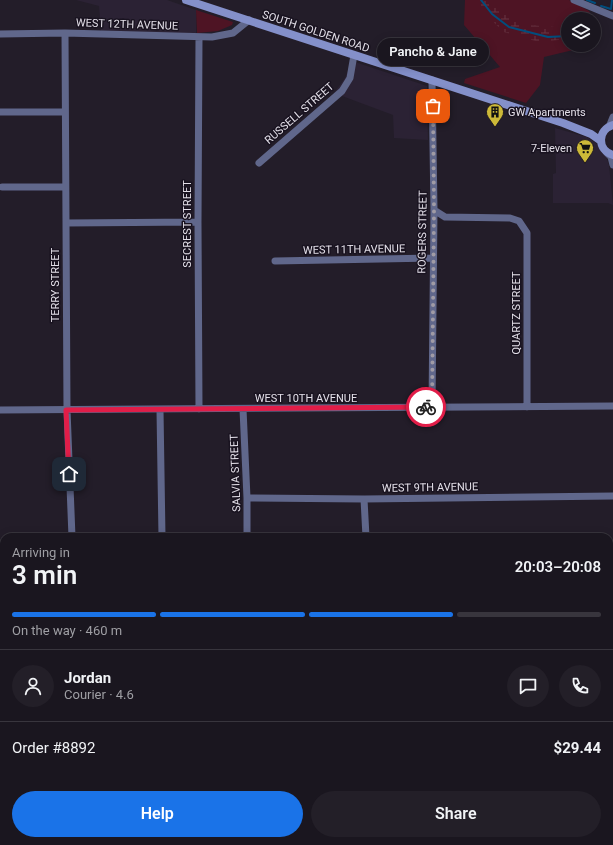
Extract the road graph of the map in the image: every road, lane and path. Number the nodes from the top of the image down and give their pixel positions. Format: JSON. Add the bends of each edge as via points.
{"nodes":[{"id":1,"x":186,"y":0,"type":"edge"},
{"id":2,"x":574,"y":0,"type":"edge"},
{"id":3,"x":613,"y":16,"type":"edge"},
{"id":4,"x":250,"y":20,"type":"junction"},
{"id":5,"x":65,"y":33,"type":"junction"},
{"id":6,"x":0,"y":34,"type":"edge"},
{"id":7,"x":199,"y":38,"type":"junction"},
{"id":8,"x":354,"y":55,"type":"junction"},
{"id":9,"x":432,"y":80,"type":"junction"},
{"id":10,"x":1,"y":112,"type":"dead end"},
{"id":11,"x":65,"y":112,"type":"junction"},
{"id":12,"x":613,"y":118,"type":"edge"},
{"id":13,"x":575,"y":127,"type":"junction"},
{"id":14,"x":609,"y":127,"type":"edge"},
{"id":15,"x":601,"y":141,"type":"junction"},
{"id":16,"x":610,"y":154,"type":"edge"},
{"id":17,"x":259,"y":163,"type":"dead end"},
{"id":18,"x":613,"y":165,"type":"edge"},
{"id":19,"x":2,"y":187,"type":"dead end"},
{"id":20,"x":66,"y":187,"type":"junction"},
{"id":21,"x":434,"y":210,"type":"junction"},
{"id":22,"x":198,"y":222,"type":"junction"},
{"id":23,"x":66,"y":223,"type":"junction"},
{"id":24,"x":433,"y":258,"type":"junction"},
{"id":25,"x":276,"y":261,"type":"dead end"},
{"id":26,"x":613,"y":406,"type":"edge"},
{"id":27,"x":432,"y":407,"type":"junction"},
{"id":28,"x":527,"y":407,"type":"junction"},
{"id":29,"x":199,"y":409,"type":"junction"},
{"id":30,"x":243,"y":409,"type":"junction"},
{"id":31,"x":0,"y":410,"type":"edge"},
{"id":32,"x":66,"y":410,"type":"junction"},
{"id":33,"x":160,"y":410,"type":"junction"},
{"id":34,"x":613,"y":496,"type":"edge"},
{"id":35,"x":247,"y":498,"type":"junction"},
{"id":36,"x":364,"y":499,"type":"junction"},
{"id":37,"x":72,"y":533,"type":"edge"},
{"id":38,"x":162,"y":533,"type":"edge"},
{"id":39,"x":247,"y":533,"type":"edge"},
{"id":40,"x":366,"y":533,"type":"edge"}],
"edges":[{"from":1,"to":4,"type":"main road","name":"SOUTH GOLDEN ROAD"},
{"from":2,"to":3,"type":"street"},
{"from":4,"to":7,"type":"street","name":"WEST 12TH AVENUE","via":[[233,32]]},
{"from":4,"to":8,"type":"main road","name":"SOUTH GOLDEN ROAD"},
{"from":5,"to":6,"type":"street","name":"WEST 12TH AVENUE"},
{"from":5,"to":7,"type":"street","name":"WEST 12TH AVENUE"},
{"from":5,"to":11,"type":"street","name":"TERRY STREET"},
{"from":7,"to":22,"type":"street","name":"SECREST STREET"},
{"from":8,"to":9,"type":"main road","name":"SOUTH GOLDEN ROAD"},
{"from":8,"to":17,"type":"street","name":"RUSSELL STREET","via":[[350,78],[342,91]]},
{"from":9,"to":13,"type":"main road","name":"SOUTH GOLDEN ROAD"},
{"from":9,"to":21,"type":"street","name":"ROGERS STREET"},
{"from":10,"to":11,"type":"street"},
{"from":11,"to":20,"type":"street","name":"TERRY STREET"},
{"from":12,"to":14,"type":"street"},
{"from":13,"to":14,"type":"main road","name":"SOUTH GOLDEN ROAD"},
{"from":13,"to":15,"type":"main road","name":"SOUTH GOLDEN ROAD"},
{"from":14,"to":15,"type":"main road","via":[[602,134]]},
{"from":15,"to":16,"type":"main road","via":[[604,150]]},
{"from":16,"to":18,"type":"street"},
{"from":19,"to":20,"type":"street"},
{"from":20,"to":23,"type":"street","name":"TERRY STREET"},
{"from":21,"to":24,"type":"street","name":"ROGERS STREET"},
{"from":21,"to":28,"type":"street","name":"QUARTZ STREET","via":[[445,217],[510,218],[519,221],[527,233]]},
{"from":22,"to":23,"type":"street"},
{"from":22,"to":29,"type":"street","name":"SECREST STREET"},
{"from":23,"to":32,"type":"street","name":"TERRY STREET"},
{"from":24,"to":25,"type":"street","name":"WEST 11TH AVENUE"},
{"from":24,"to":27,"type":"street","name":"ROGERS STREET"},
{"from":26,"to":28,"type":"street","name":"WEST 10TH AVENUE"},
{"from":27,"to":28,"type":"street","name":"WEST 10TH AVENUE"},
{"from":27,"to":30,"type":"street","name":"WEST 10TH AVENUE"},
{"from":29,"to":30,"type":"street","name":"WEST 10TH AVENUE"},
{"from":29,"to":33,"type":"street","name":"WEST 10TH AVENUE"},
{"from":30,"to":35,"type":"street","name":"SALVIA STREET"},
{"from":31,"to":32,"type":"street","name":"WEST 10TH AVENUE"},
{"from":32,"to":33,"type":"street","name":"WEST 10TH AVENUE"},
{"from":32,"to":37,"type":"street","name":"TERRY STREET"},
{"from":33,"to":38,"type":"street"},
{"from":34,"to":36,"type":"street","name":"WEST 9TH AVENUE"},
{"from":35,"to":36,"type":"street","name":"WEST 9TH AVENUE"},
{"from":35,"to":39,"type":"street","name":"SALVIA STREET"},
{"from":36,"to":40,"type":"street"}]}
